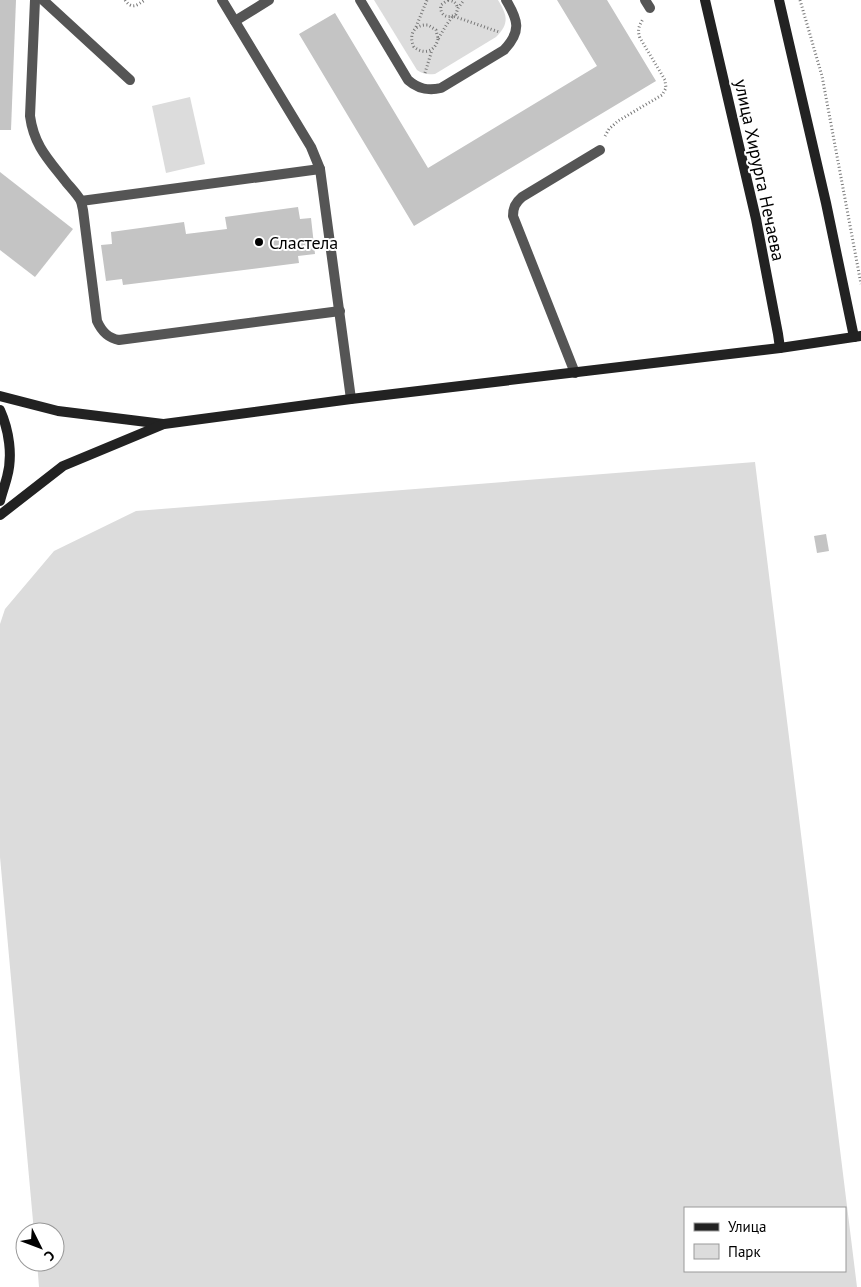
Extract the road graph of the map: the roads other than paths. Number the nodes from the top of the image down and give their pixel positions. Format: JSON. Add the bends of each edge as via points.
{"nodes":[{"id":1,"x":35,"y":0,"type":"edge"},
{"id":2,"x":43,"y":0,"type":"edge"},
{"id":3,"x":222,"y":0,"type":"edge"},
{"id":4,"x":269,"y":0,"type":"edge"},
{"id":5,"x":360,"y":0,"type":"edge"},
{"id":6,"x":506,"y":0,"type":"edge"},
{"id":7,"x":705,"y":0,"type":"edge"},
{"id":8,"x":779,"y":0,"type":"edge"},
{"id":9,"x":235,"y":21,"type":"junction"},
{"id":10,"x":130,"y":80,"type":"dead end"},
{"id":11,"x":600,"y":150,"type":"road end"},
{"id":12,"x":320,"y":169,"type":"junction"},
{"id":13,"x":81,"y":201,"type":"junction"},
{"id":14,"x":340,"y":311,"type":"junction"},
{"id":15,"x":857,"y":336,"type":"edge"},
{"id":16,"x":780,"y":348,"type":"junction"},
{"id":17,"x":575,"y":373,"type":"junction"},
{"id":18,"x":0,"y":396,"type":"edge"},
{"id":19,"x":351,"y":400,"type":"junction"},
{"id":20,"x":0,"y":410,"type":"edge"},
{"id":21,"x":164,"y":424,"type":"junction"},
{"id":22,"x":0,"y":500,"type":"edge"},
{"id":23,"x":0,"y":514,"type":"edge"}],
"edges":[{"from":1,"to":13,"type":"lane","via":[[31,126],[37,143]]},
{"from":2,"to":10,"type":"lane"},
{"from":3,"to":9,"type":"lane"},
{"from":4,"to":9,"type":"lane"},
{"from":5,"to":6,"type":"lane","via":[[408,80],[421,88],[433,90],[504,50],[514,38],[515,16]]},
{"from":7,"to":16,"type":"main road","name":"улица Хирурга Нечаева","via":[[756,219]]},
{"from":8,"to":15,"type":"main road"},
{"from":9,"to":12,"type":"lane","via":[[311,147]]},
{"from":11,"to":17,"type":"lane","via":[[522,198],[513,211]]},
{"from":12,"to":13,"type":"lane"},
{"from":12,"to":14,"type":"lane"},
{"from":13,"to":14,"type":"lane","via":[[97,321],[103,332],[113,339]]},
{"from":14,"to":19,"type":"lane"},
{"from":15,"to":16,"type":"main road"},
{"from":16,"to":17,"type":"main road"},
{"from":17,"to":19,"type":"main road"},
{"from":18,"to":21,"type":"main road","via":[[58,411]]},
{"from":19,"to":21,"type":"main road"},
{"from":20,"to":22,"type":"main road","via":[[10,448],[8,476]]},
{"from":21,"to":23,"type":"main road","via":[[64,466]]}]}
